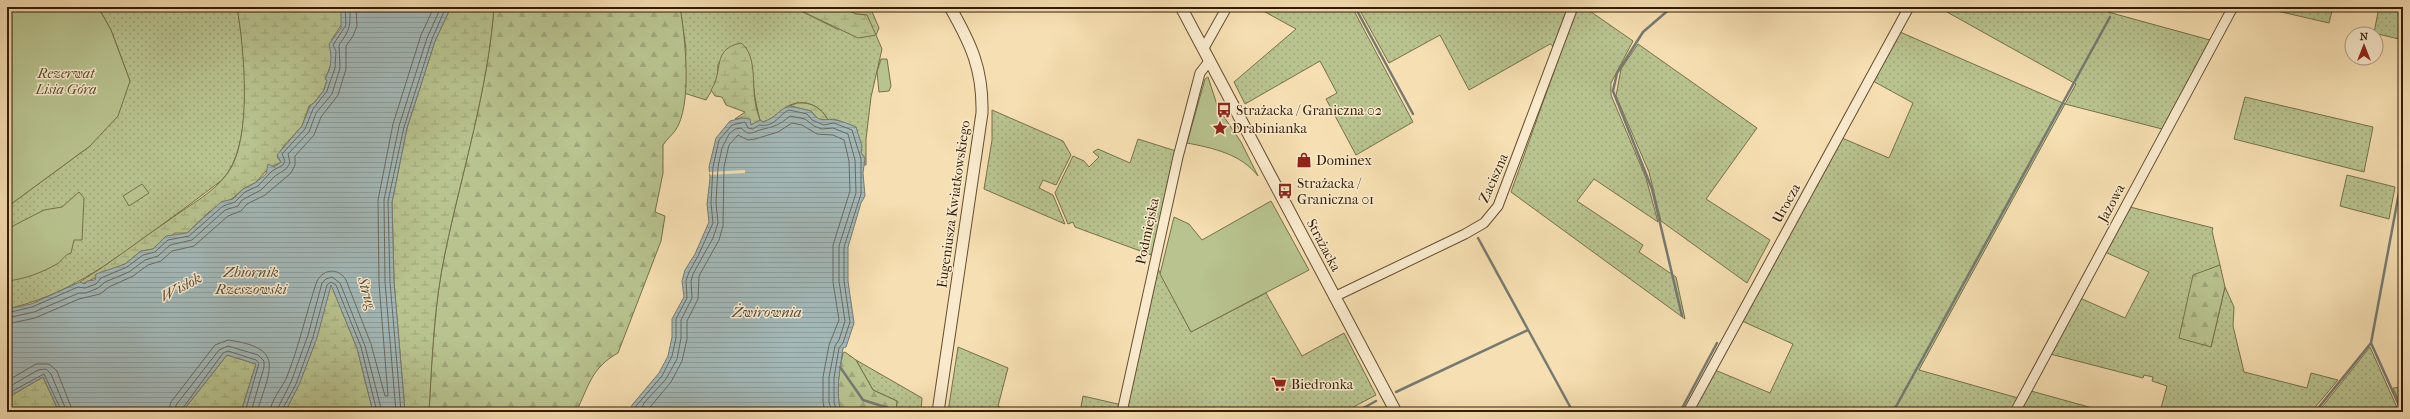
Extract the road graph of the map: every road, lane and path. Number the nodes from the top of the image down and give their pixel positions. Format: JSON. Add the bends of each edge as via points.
{"nodes":[{"id":1,"x":950,"y":7,"type":"edge"},
{"id":2,"x":1181,"y":7,"type":"edge"},
{"id":3,"x":1227,"y":7,"type":"edge"},
{"id":4,"x":1573,"y":7,"type":"edge"},
{"id":5,"x":1909,"y":7,"type":"edge"},
{"id":6,"x":2233,"y":7,"type":"edge"},
{"id":7,"x":1204,"y":48,"type":"junction"},
{"id":8,"x":1210,"y":60,"type":"junction"},
{"id":9,"x":1334,"y":297,"type":"junction"},
{"id":10,"x":938,"y":412,"type":"edge"},
{"id":11,"x":1122,"y":412,"type":"edge"},
{"id":12,"x":1396,"y":412,"type":"edge"},
{"id":13,"x":1688,"y":412,"type":"edge"},
{"id":14,"x":2015,"y":412,"type":"edge"}],
"edges":[{"from":1,"to":10,"type":"street","name":"Eugeniusza Kwiatkowskiego","via":[[978,66],[982,114]]},
{"from":2,"to":7,"type":"street","name":"Strażacka"},
{"from":3,"to":7,"type":"street"},
{"from":4,"to":9,"type":"street","name":"Zaciszna","via":[[1508,183],[1492,214],[1476,228]]},
{"from":5,"to":13,"type":"street","name":"Urocza"},
{"from":6,"to":14,"type":"street","name":"Jazowa"},
{"from":7,"to":8,"type":"street","name":"Strażacka"},
{"from":8,"to":9,"type":"street","name":"Strażacka"},
{"from":8,"to":11,"type":"street","name":"Podmiejska","via":[[1200,73],[1179,150]]},
{"from":9,"to":12,"type":"street","name":"Strażacka"}]}
